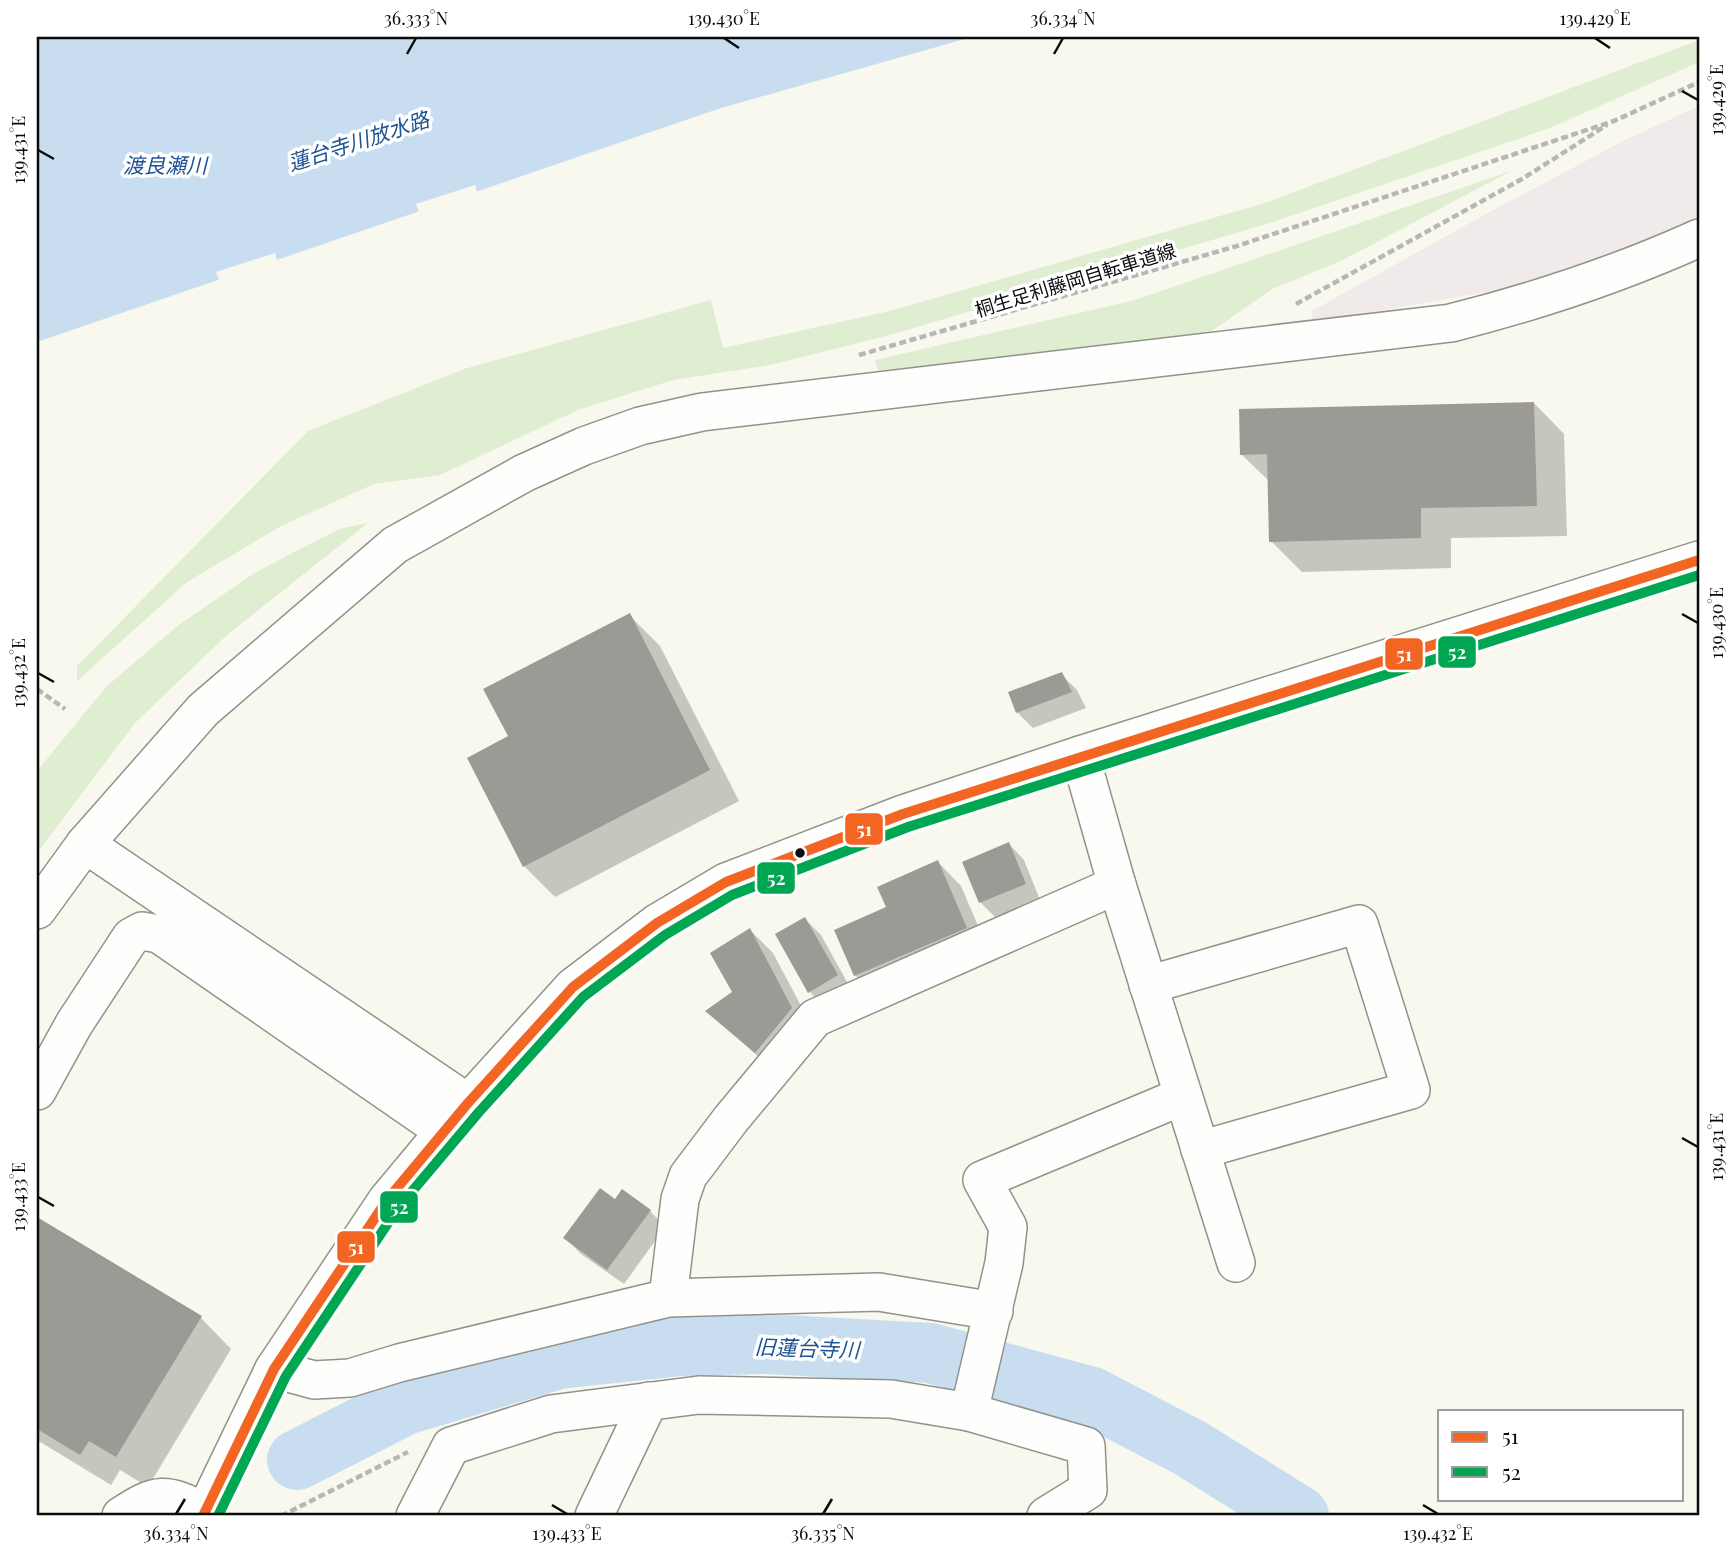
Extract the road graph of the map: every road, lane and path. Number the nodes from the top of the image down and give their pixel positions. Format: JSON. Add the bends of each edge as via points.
{"nodes":[{"id":1,"x":1699,"y":82,"type":"edge"},
{"id":2,"x":1614,"y":121,"type":"junction"},
{"id":3,"x":1699,"y":238,"type":"edge"},
{"id":4,"x":1284,"y":310,"type":"dead end"},
{"id":5,"x":845,"y":358,"type":"dead end"},
{"id":6,"x":1699,"y":560,"type":"edge"},
{"id":7,"x":37,"y":688,"type":"edge"},
{"id":8,"x":65,"y":709,"type":"dead end"},
{"id":9,"x":1080,"y":755,"type":"junction"},
{"id":10,"x":85,"y":844,"type":"junction"},
{"id":11,"x":1117,"y":885,"type":"junction"},
{"id":12,"x":37,"y":909,"type":"edge"},
{"id":13,"x":1148,"y":985,"type":"junction"},
{"id":14,"x":37,"y":1091,"type":"edge"},
{"id":15,"x":1183,"y":1096,"type":"junction"},
{"id":16,"x":468,"y":1103,"type":"junction"},
{"id":17,"x":444,"y":1132,"type":"junction"},
{"id":18,"x":1200,"y":1150,"type":"junction"},
{"id":19,"x":1236,"y":1263,"type":"dead end"},
{"id":20,"x":668,"y":1298,"type":"junction"},
{"id":21,"x":992,"y":1321,"type":"junction"},
{"id":22,"x":274,"y":1369,"type":"junction"},
{"id":23,"x":972,"y":1400,"type":"junction"},
{"id":24,"x":649,"y":1401,"type":"junction"},
{"id":25,"x":416,"y":1448,"type":"dead end"},
{"id":26,"x":204,"y":1514,"type":"edge"},
{"id":27,"x":121,"y":1516,"type":"edge"},
{"id":28,"x":281,"y":1516,"type":"edge"},
{"id":29,"x":415,"y":1516,"type":"edge"},
{"id":30,"x":594,"y":1516,"type":"edge"},
{"id":31,"x":1046,"y":1516,"type":"edge"}],
"edges":[{"from":1,"to":2,"type":"path","name":"桐生足利藤岡自転車道線"},
{"from":2,"to":4,"type":"path","via":[[1512,185]]},
{"from":2,"to":5,"type":"path","name":"桐生足利藤岡自転車道線","via":[[1237,246],[900,346]]},
{"from":3,"to":10,"type":"street","via":[[1628,270],[1545,299],[1451,323],[702,412],[640,426],[584,446],[524,473],[396,545],[203,710]]},
{"from":6,"to":9,"type":"street"},
{"from":7,"to":8,"type":"path"},
{"from":9,"to":11,"type":"street"},
{"from":9,"to":16,"type":"street","via":[[726,881],[657,923],[573,987]]},
{"from":10,"to":12,"type":"street"},
{"from":10,"to":16,"type":"street"},
{"from":11,"to":13,"type":"street"},
{"from":11,"to":20,"type":"street","via":[[815,1018],[688,1176],[680,1199]]},
{"from":13,"to":15,"type":"street"},
{"from":13,"to":18,"type":"street","via":[[1359,924],[1411,1090]]},
{"from":14,"to":17,"type":"street","via":[[131,937],[142,931],[159,934]]},
{"from":15,"to":18,"type":"street"},
{"from":15,"to":21,"type":"street","via":[[982,1180],[1008,1227]]},
{"from":16,"to":17,"type":"street"},
{"from":17,"to":22,"type":"street","via":[[373,1219]]},
{"from":18,"to":19,"type":"street"},
{"from":20,"to":21,"type":"street","via":[[879,1292]]},
{"from":20,"to":22,"type":"street","via":[[351,1378],[314,1380]]},
{"from":21,"to":23,"type":"street"},
{"from":22,"to":26,"type":"street"},
{"from":23,"to":24,"type":"street","via":[[699,1395]]},
{"from":23,"to":31,"type":"street","via":[[1086,1447],[1088,1490]]},
{"from":24,"to":29,"type":"street","via":[[551,1414],[451,1446]]},
{"from":24,"to":30,"type":"street"},
{"from":25,"to":28,"type":"path"},
{"from":26,"to":27,"type":"street","via":[[162,1495]]}]}
